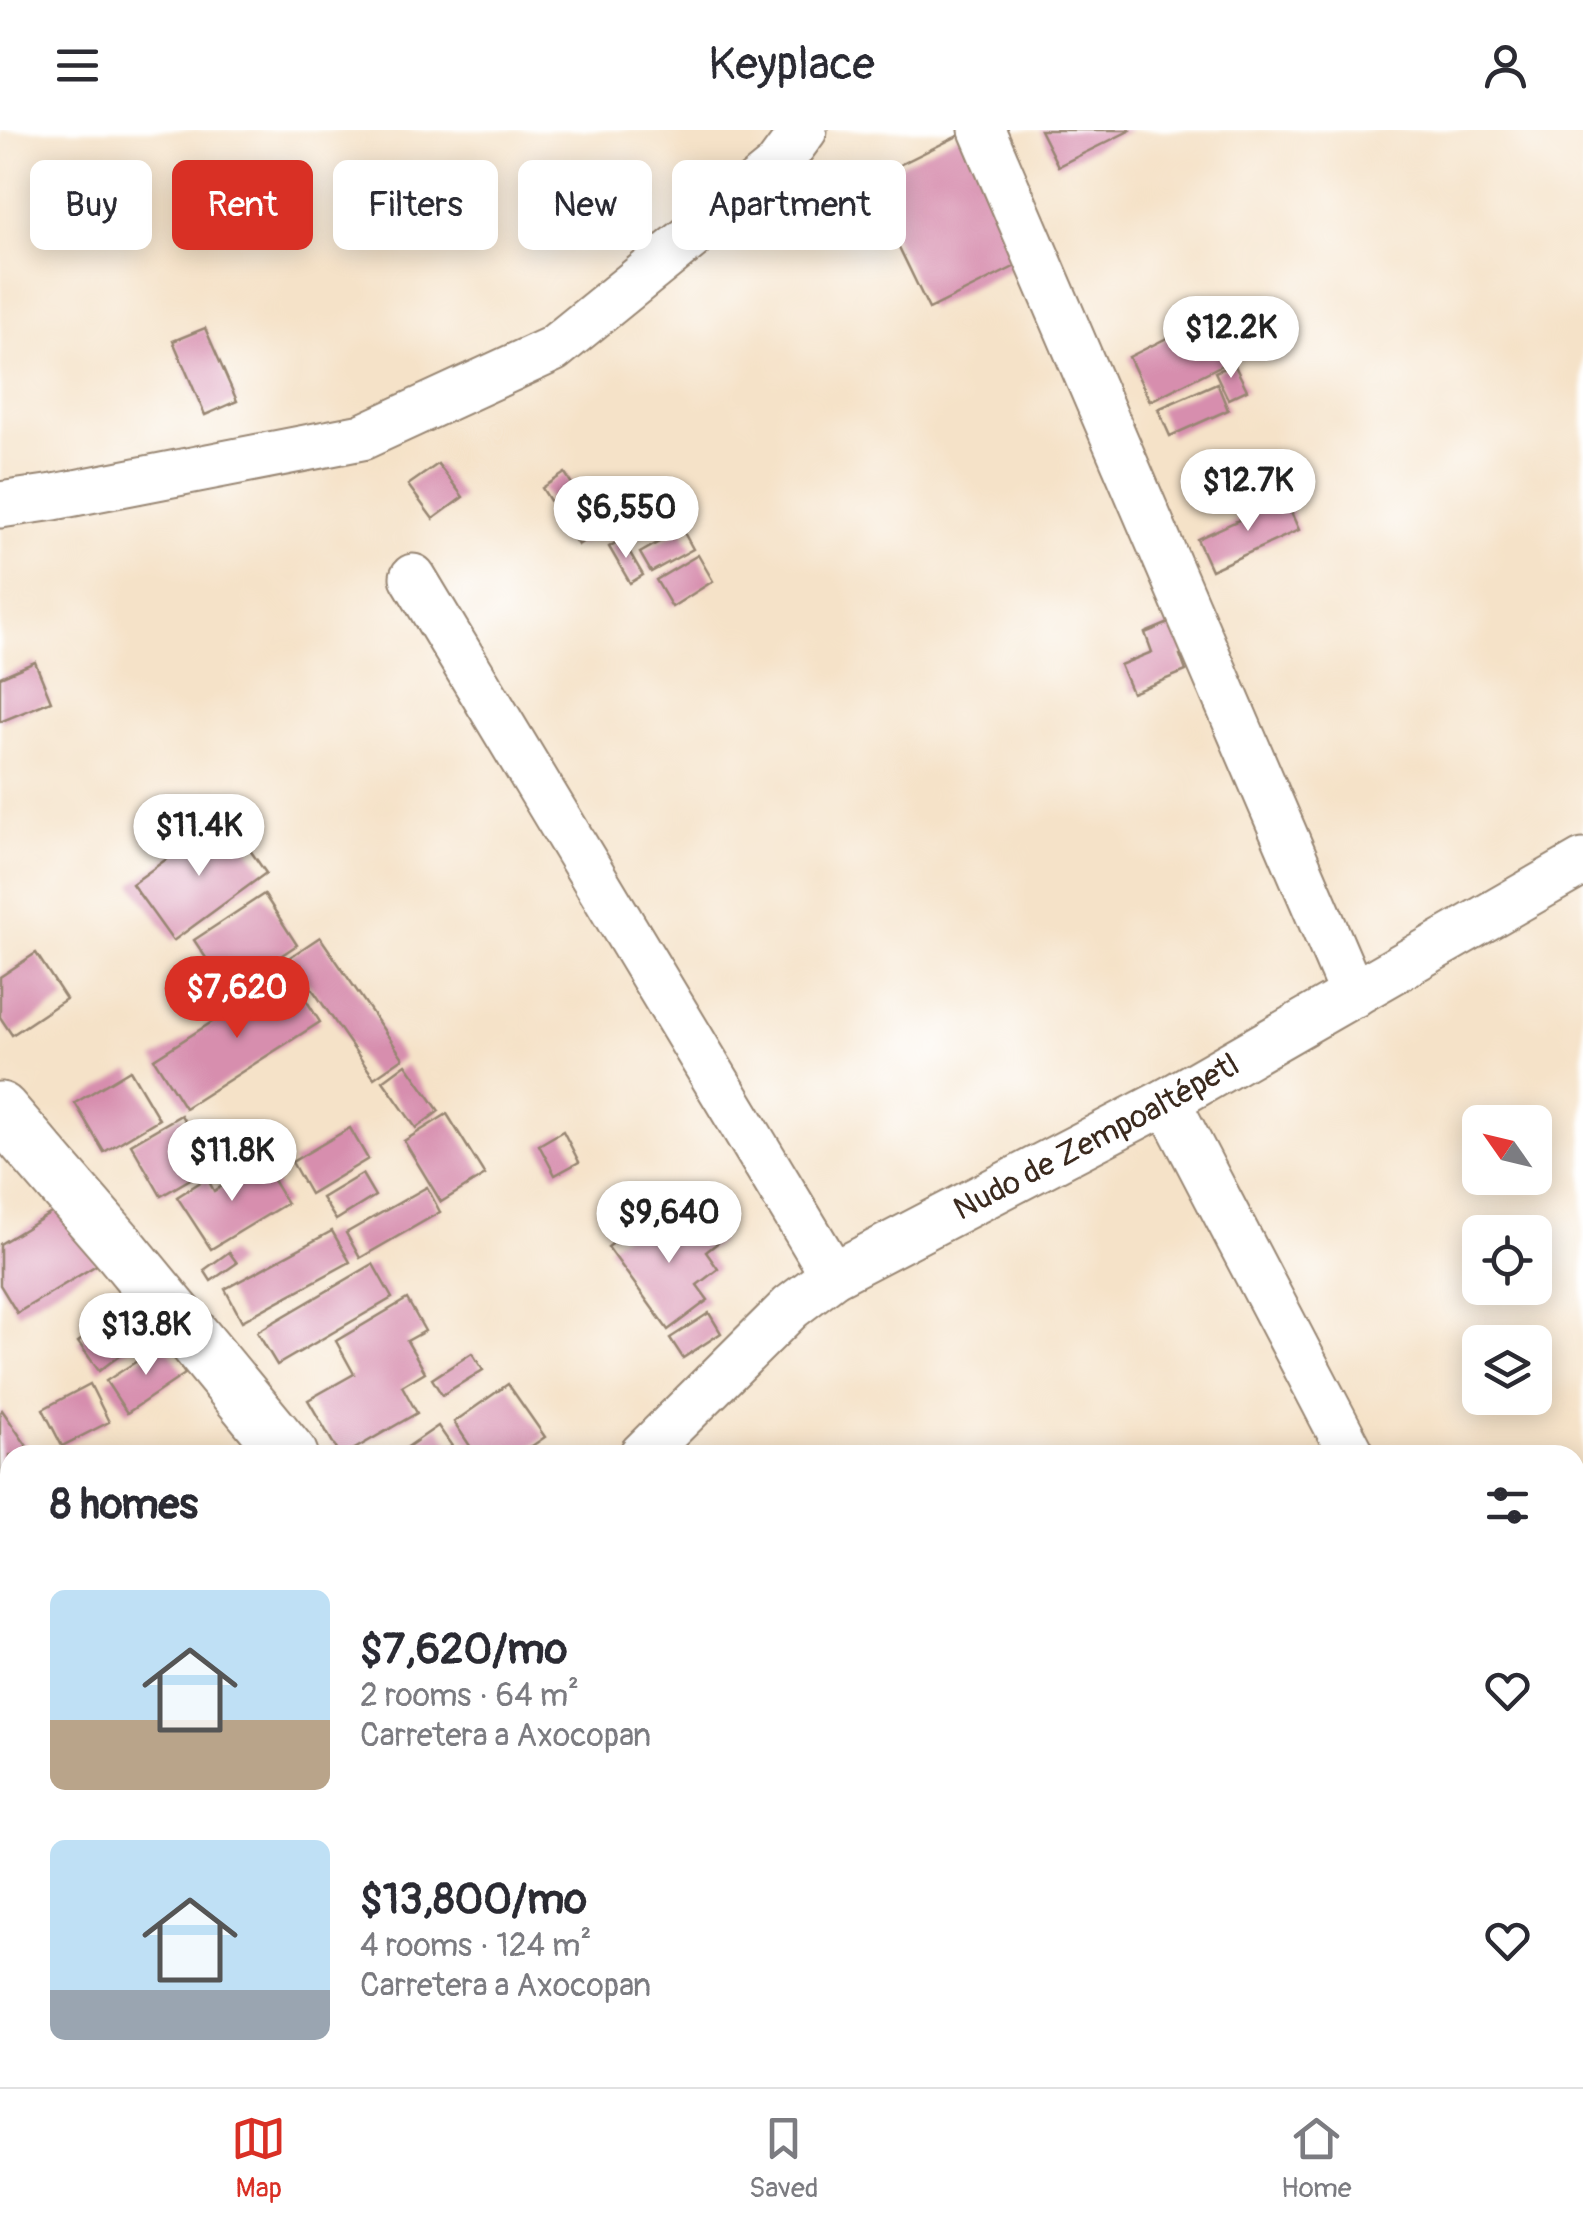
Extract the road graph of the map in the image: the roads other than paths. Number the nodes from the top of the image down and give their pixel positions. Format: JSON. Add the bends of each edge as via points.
{"nodes":[{"id":1,"x":804,"y":130,"type":"edge"},
{"id":2,"x":982,"y":130,"type":"edge"},
{"id":3,"x":0,"y":504,"type":"edge"},
{"id":4,"x":413,"y":577,"type":"dead end"},
{"id":5,"x":1583,"y":862,"type":"edge"},
{"id":6,"x":1353,"y":995,"type":"junction"},
{"id":7,"x":1168,"y":1101,"type":"junction"},
{"id":8,"x":0,"y":1110,"type":"edge"},
{"id":9,"x":833,"y":1275,"type":"junction"},
{"id":10,"x":282,"y":1445,"type":"edge"},
{"id":11,"x":652,"y":1445,"type":"edge"},
{"id":12,"x":1347,"y":1445,"type":"edge"}],
"edges":[{"from":1,"to":3,"type":"street","via":[[776,168],[553,349],[362,438]]},
{"from":2,"to":6,"type":"street"},
{"from":4,"to":9,"type":"street"},
{"from":5,"to":6,"type":"street","name":"Nudo de Zempoaltépetl"},
{"from":6,"to":7,"type":"street","name":"Nudo de Zempoaltépetl"},
{"from":7,"to":9,"type":"street","name":"Nudo de Zempoaltépetl"},
{"from":7,"to":12,"type":"street"},
{"from":8,"to":10,"type":"main road"},
{"from":9,"to":11,"type":"street","name":"Nudo de Zempoaltépetl"}]}
